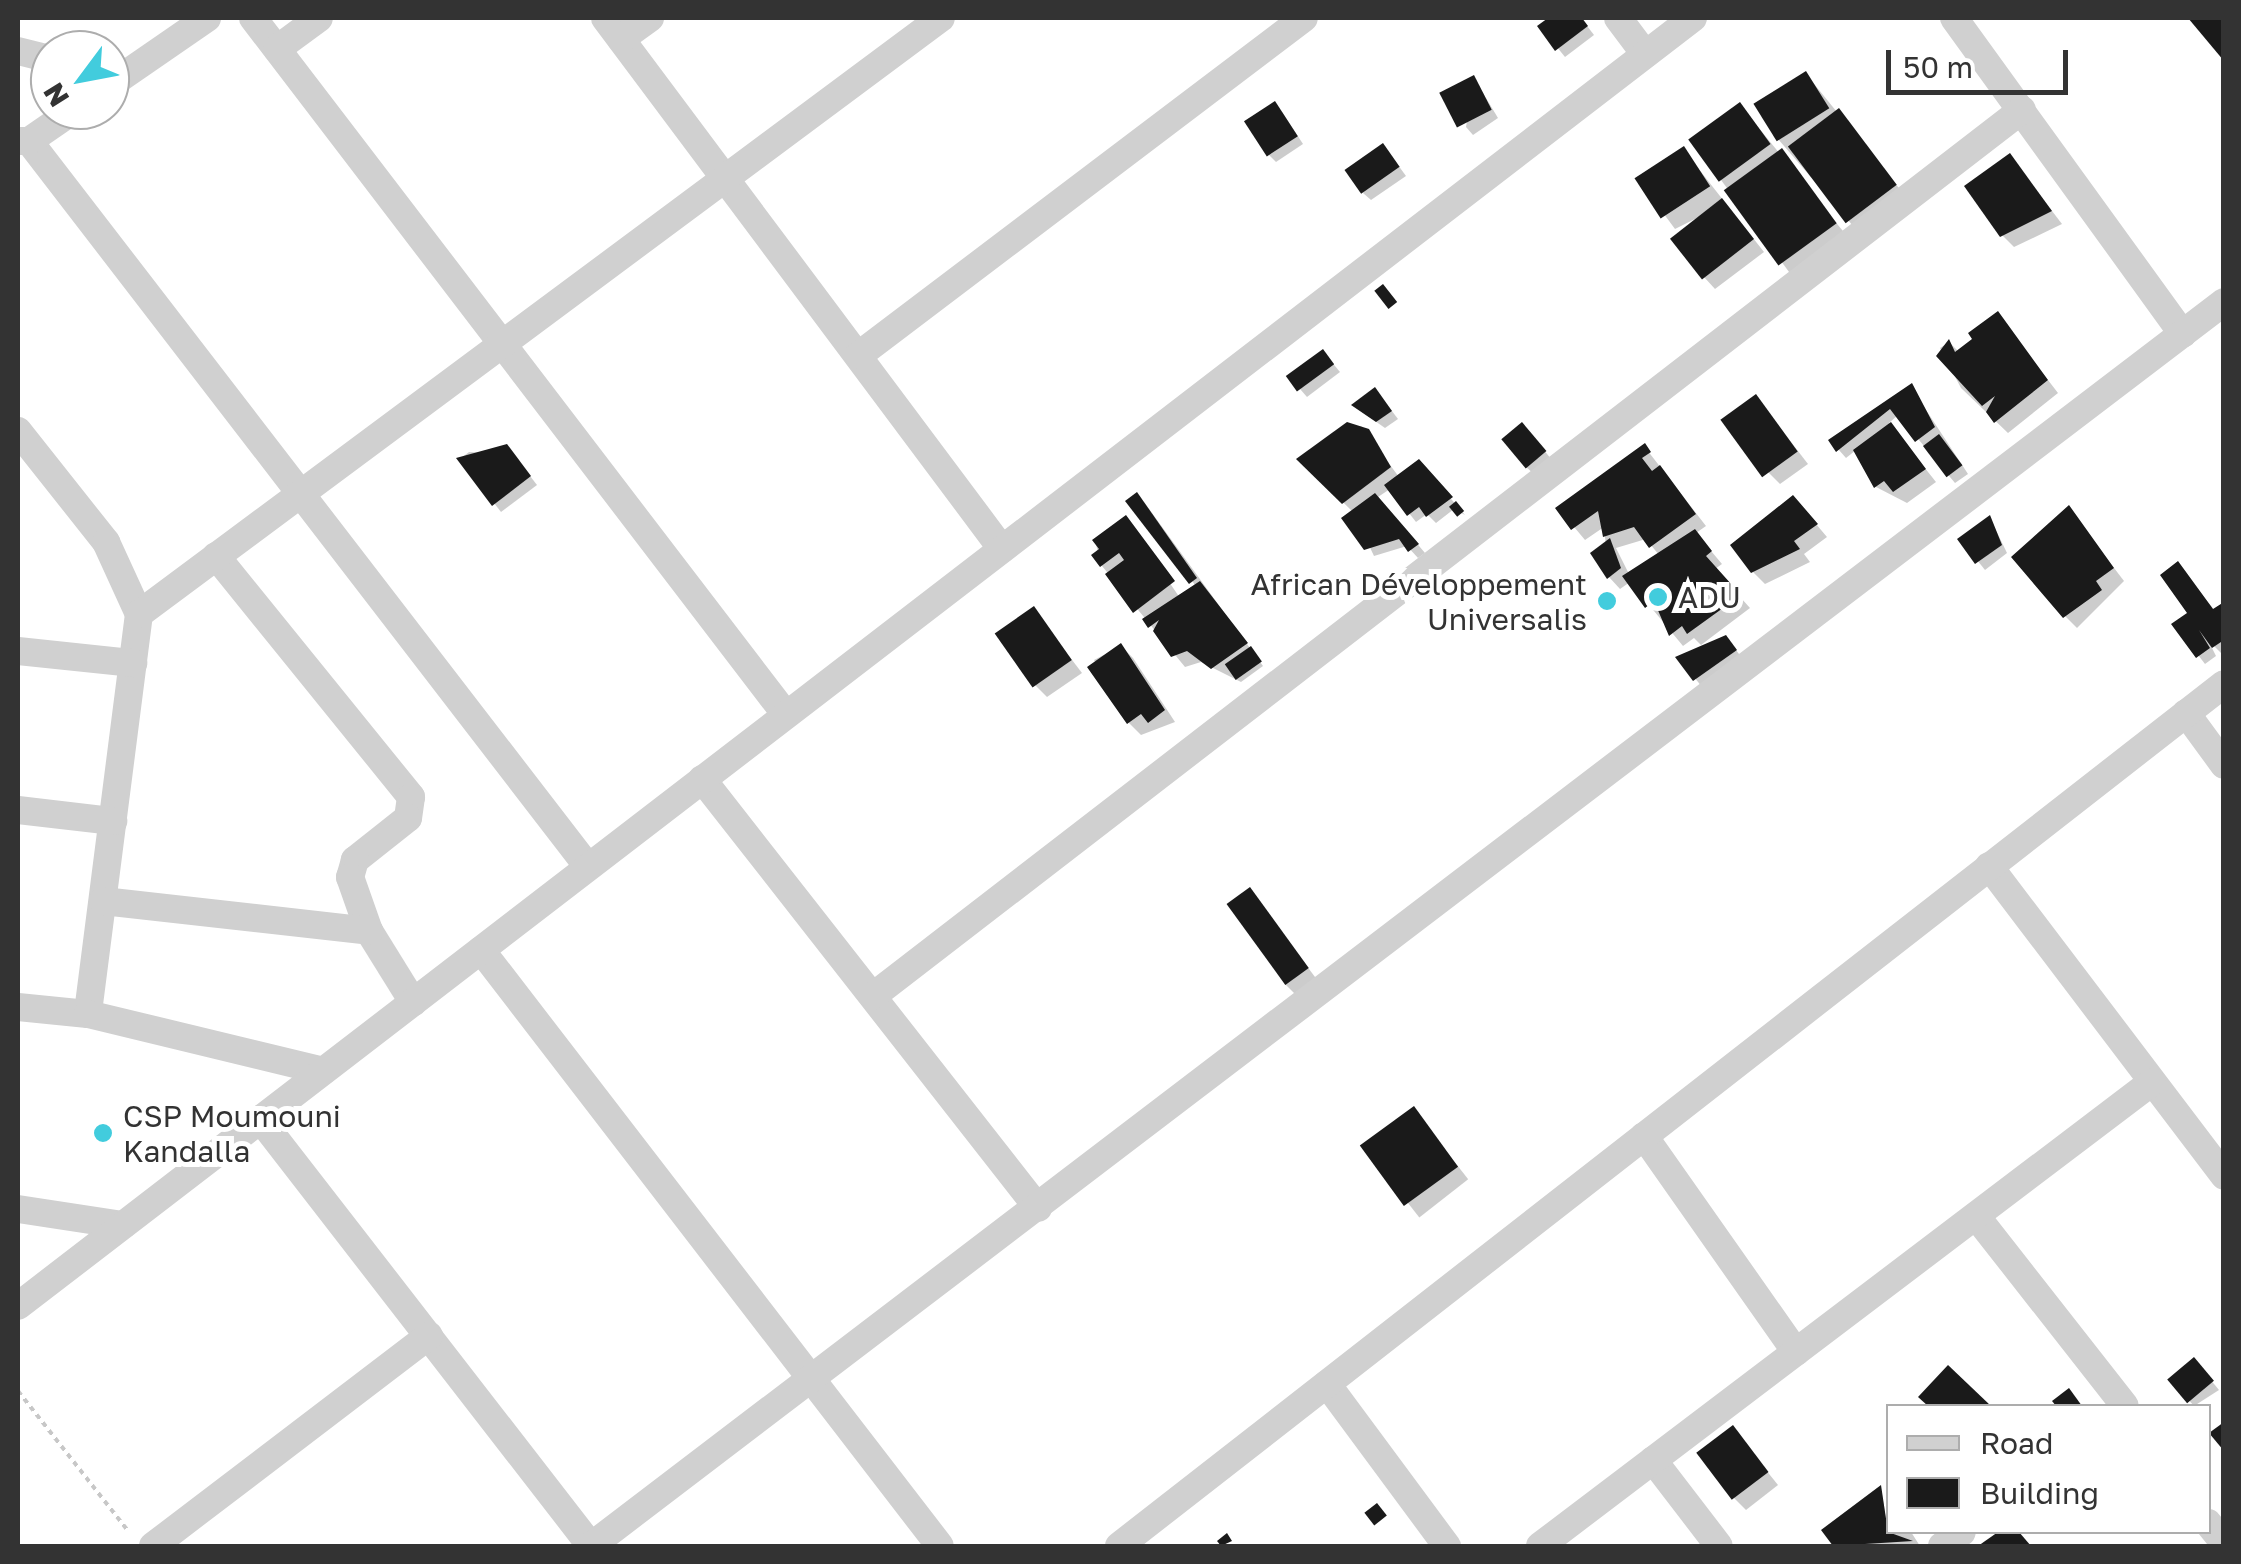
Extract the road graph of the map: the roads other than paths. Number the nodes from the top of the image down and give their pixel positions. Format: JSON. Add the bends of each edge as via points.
{"nodes":[{"id":1,"x":207,"y":18,"type":"edge"},
{"id":2,"x":253,"y":18,"type":"edge"},
{"id":3,"x":318,"y":18,"type":"edge"},
{"id":4,"x":650,"y":18,"type":"edge"},
{"id":5,"x":941,"y":18,"type":"edge"},
{"id":6,"x":1304,"y":18,"type":"edge"},
{"id":7,"x":1618,"y":18,"type":"edge"},
{"id":8,"x":1692,"y":18,"type":"edge"},
{"id":9,"x":1954,"y":18,"type":"edge"},
{"id":10,"x":613,"y":28,"type":"edge"},
{"id":11,"x":277,"y":49,"type":"junction"},
{"id":12,"x":1645,"y":54,"type":"junction"},
{"id":13,"x":130,"y":68,"type":"edge"},
{"id":14,"x":2022,"y":110,"type":"junction"},
{"id":15,"x":23,"y":141,"type":"edge"},
{"id":16,"x":727,"y":176,"type":"junction"},
{"id":17,"x":2224,"y":302,"type":"edge"},
{"id":18,"x":2182,"y":334,"type":"junction"},
{"id":19,"x":506,"y":341,"type":"junction"},
{"id":20,"x":859,"y":355,"type":"junction"},
{"id":21,"x":18,"y":431,"type":"edge"},
{"id":22,"x":304,"y":491,"type":"junction"},
{"id":23,"x":1002,"y":549,"type":"junction"},
{"id":24,"x":216,"y":556,"type":"junction"},
{"id":25,"x":139,"y":614,"type":"junction"},
{"id":26,"x":18,"y":651,"type":"edge"},
{"id":27,"x":133,"y":664,"type":"junction"},
{"id":28,"x":2224,"y":684,"type":"edge"},
{"id":29,"x":2186,"y":713,"type":"junction"},
{"id":30,"x":786,"y":715,"type":"junction"},
{"id":31,"x":2224,"y":765,"type":"edge"},
{"id":32,"x":702,"y":779,"type":"junction"},
{"id":33,"x":18,"y":810,"type":"edge"},
{"id":34,"x":114,"y":821,"type":"junction"},
{"id":35,"x":1990,"y":866,"type":"junction"},
{"id":36,"x":588,"y":868,"type":"junction"},
{"id":37,"x":103,"y":901,"type":"junction"},
{"id":38,"x":369,"y":931,"type":"junction"},
{"id":39,"x":481,"y":950,"type":"junction"},
{"id":40,"x":873,"y":996,"type":"junction"},
{"id":41,"x":414,"y":1002,"type":"junction"},
{"id":42,"x":18,"y":1008,"type":"edge"},
{"id":43,"x":88,"y":1014,"type":"junction"},
{"id":44,"x":323,"y":1071,"type":"junction"},
{"id":45,"x":2152,"y":1082,"type":"junction"},
{"id":46,"x":260,"y":1120,"type":"junction"},
{"id":47,"x":1644,"y":1136,"type":"junction"},
{"id":48,"x":2224,"y":1176,"type":"edge"},
{"id":49,"x":1038,"y":1208,"type":"junction"},
{"id":50,"x":18,"y":1209,"type":"edge"},
{"id":51,"x":1976,"y":1216,"type":"junction"},
{"id":52,"x":123,"y":1225,"type":"junction"},
{"id":53,"x":18,"y":1306,"type":"edge"},
{"id":54,"x":429,"y":1336,"type":"junction"},
{"id":55,"x":1796,"y":1352,"type":"junction"},
{"id":56,"x":812,"y":1378,"type":"junction"},
{"id":57,"x":1327,"y":1384,"type":"junction"},
{"id":58,"x":2123,"y":1404,"type":"edge"},
{"id":59,"x":1654,"y":1460,"type":"junction"},
{"id":60,"x":152,"y":1546,"type":"edge"},
{"id":61,"x":591,"y":1546,"type":"edge"},
{"id":62,"x":940,"y":1546,"type":"edge"},
{"id":63,"x":1118,"y":1546,"type":"edge"},
{"id":64,"x":1447,"y":1546,"type":"edge"},
{"id":65,"x":1540,"y":1546,"type":"edge"},
{"id":66,"x":1719,"y":1546,"type":"edge"}],
"edges":[{"from":1,"to":13,"type":"street"},
{"from":2,"to":11,"type":"street"},
{"from":3,"to":11,"type":"street"},
{"from":4,"to":10,"type":"street"},
{"from":5,"to":16,"type":"street"},
{"from":6,"to":20,"type":"street"},
{"from":7,"to":12,"type":"street"},
{"from":8,"to":12,"type":"street"},
{"from":9,"to":14,"type":"street"},
{"from":10,"to":16,"type":"street"},
{"from":11,"to":19,"type":"street"},
{"from":12,"to":23,"type":"street"},
{"from":14,"to":18,"type":"street"},
{"from":14,"to":40,"type":"street"},
{"from":15,"to":22,"type":"street"},
{"from":16,"to":19,"type":"street"},
{"from":16,"to":20,"type":"street"},
{"from":17,"to":18,"type":"street"},
{"from":18,"to":49,"type":"street"},
{"from":19,"to":22,"type":"street"},
{"from":19,"to":30,"type":"street"},
{"from":20,"to":23,"type":"street"},
{"from":21,"to":25,"type":"street","via":[[106,542]]},
{"from":22,"to":24,"type":"street"},
{"from":22,"to":36,"type":"street"},
{"from":23,"to":30,"type":"street"},
{"from":24,"to":25,"type":"street"},
{"from":24,"to":38,"type":"street","via":[[411,797],[408,818],[351,868]]},
{"from":25,"to":27,"type":"street"},
{"from":26,"to":27,"type":"street"},
{"from":27,"to":34,"type":"street"},
{"from":28,"to":29,"type":"street"},
{"from":29,"to":31,"type":"street"},
{"from":29,"to":35,"type":"street"},
{"from":30,"to":32,"type":"street"},
{"from":32,"to":36,"type":"street"},
{"from":32,"to":40,"type":"street"},
{"from":33,"to":34,"type":"street"},
{"from":34,"to":37,"type":"street"},
{"from":35,"to":45,"type":"street"},
{"from":35,"to":47,"type":"street"},
{"from":36,"to":39,"type":"street"},
{"from":37,"to":38,"type":"street"},
{"from":37,"to":43,"type":"street"},
{"from":38,"to":41,"type":"street"},
{"from":39,"to":41,"type":"street"},
{"from":39,"to":56,"type":"street"},
{"from":40,"to":49,"type":"street"},
{"from":41,"to":44,"type":"street"},
{"from":42,"to":43,"type":"street"},
{"from":43,"to":44,"type":"street"},
{"from":44,"to":46,"type":"street"},
{"from":45,"to":48,"type":"street"},
{"from":45,"to":51,"type":"street"},
{"from":46,"to":52,"type":"street"},
{"from":46,"to":54,"type":"street"},
{"from":47,"to":55,"type":"street"},
{"from":47,"to":57,"type":"street"},
{"from":49,"to":56,"type":"street"},
{"from":50,"to":52,"type":"street"},
{"from":51,"to":55,"type":"street"},
{"from":51,"to":58,"type":"street"},
{"from":52,"to":53,"type":"street"},
{"from":54,"to":60,"type":"street"},
{"from":54,"to":61,"type":"street"},
{"from":55,"to":59,"type":"street"},
{"from":56,"to":61,"type":"street"},
{"from":56,"to":62,"type":"street"},
{"from":57,"to":63,"type":"street"},
{"from":57,"to":64,"type":"street"},
{"from":59,"to":65,"type":"street"},
{"from":59,"to":66,"type":"street"}]}
